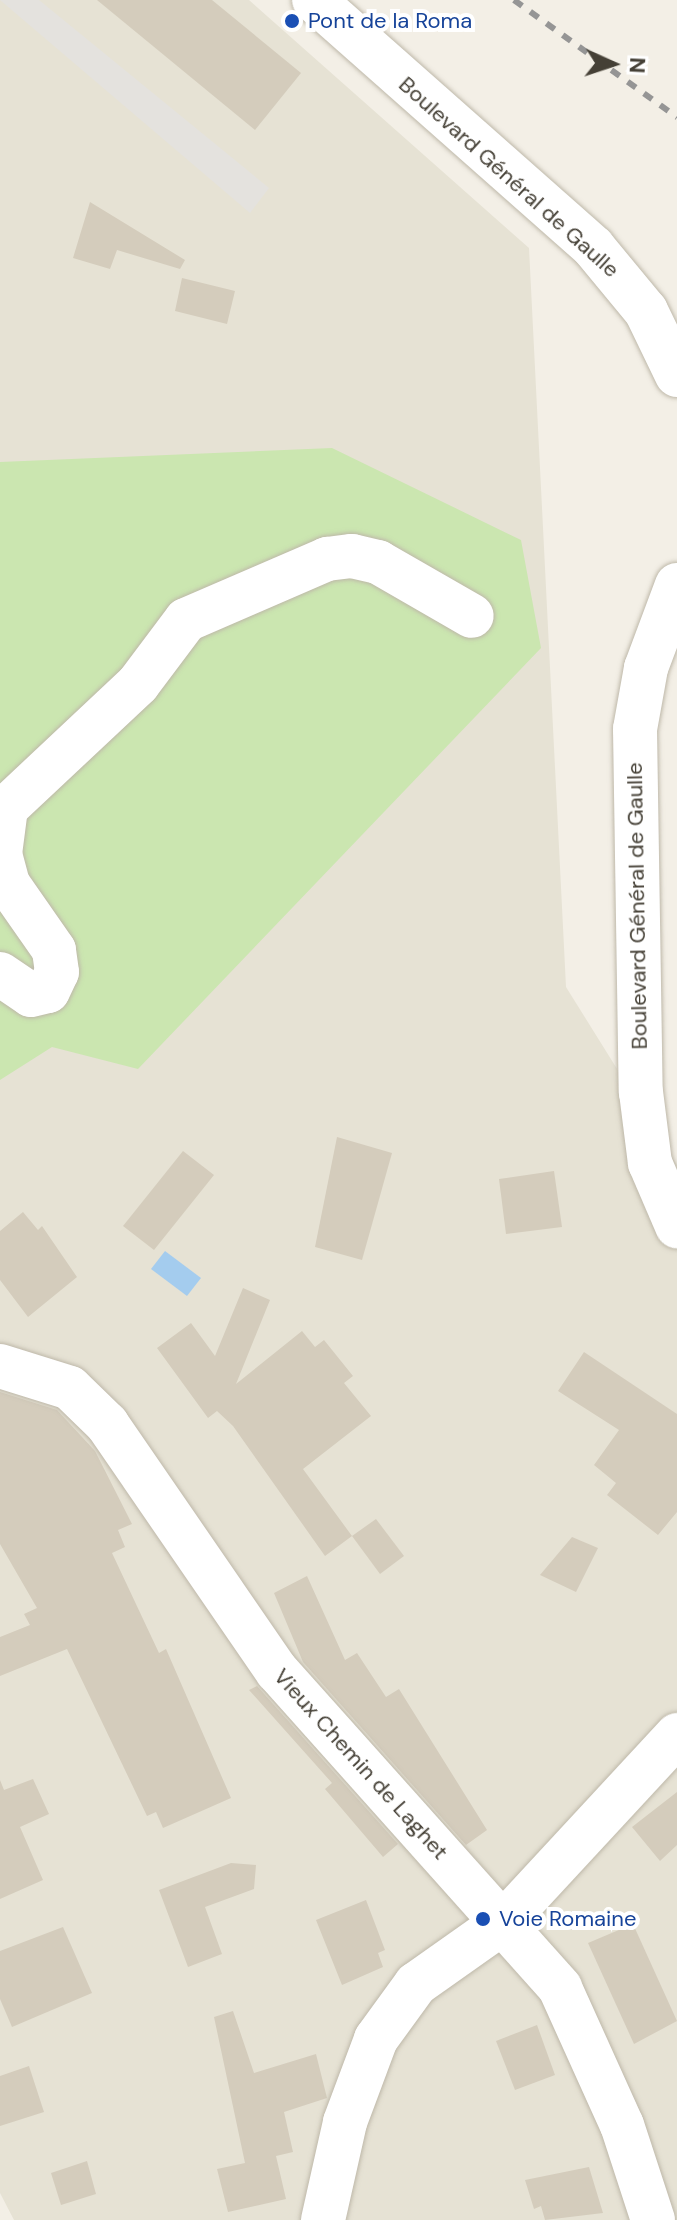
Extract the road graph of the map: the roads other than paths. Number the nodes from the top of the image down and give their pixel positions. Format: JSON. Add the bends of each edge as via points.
{"nodes":[{"id":1,"x":314,"y":0,"type":"edge"},
{"id":2,"x":677,"y":375,"type":"edge"},
{"id":3,"x":677,"y":585,"type":"edge"},
{"id":4,"x":472,"y":616,"type":"dead end"},
{"id":5,"x":0,"y":974,"type":"edge"},
{"id":6,"x":677,"y":1226,"type":"edge"},
{"id":7,"x":0,"y":1366,"type":"edge"},
{"id":8,"x":677,"y":1735,"type":"edge"},
{"id":9,"x":504,"y":1922,"type":"junction"},
{"id":10,"x":323,"y":2220,"type":"edge"},
{"id":11,"x":653,"y":2220,"type":"edge"}],
"edges":[{"from":1,"to":2,"type":"street","name":"Boulevard Général de Gaulle","via":[[603,257],[646,311]]},
{"from":3,"to":6,"type":"street","name":"Boulevard Général de Gaulle","via":[[646,668],[635,729],[641,1092],[650,1163]]},
{"from":4,"to":5,"type":"street","via":[[378,562],[352,556],[186,620],[138,684],[6,808],[0,854],[8,884],[54,950],[57,972],[48,991],[31,995]]},
{"from":7,"to":9,"type":"street","name":"Vieux Chemin de Laghet","via":[[70,1388],[107,1424],[277,1671]]},
{"from":8,"to":9,"type":"street"},
{"from":9,"to":10,"type":"street","via":[[416,1984],[376,2039],[345,2122]]},
{"from":9,"to":11,"type":"street","name":"Vieux Chemin de Laghet","via":[[581,2024]]}]}
